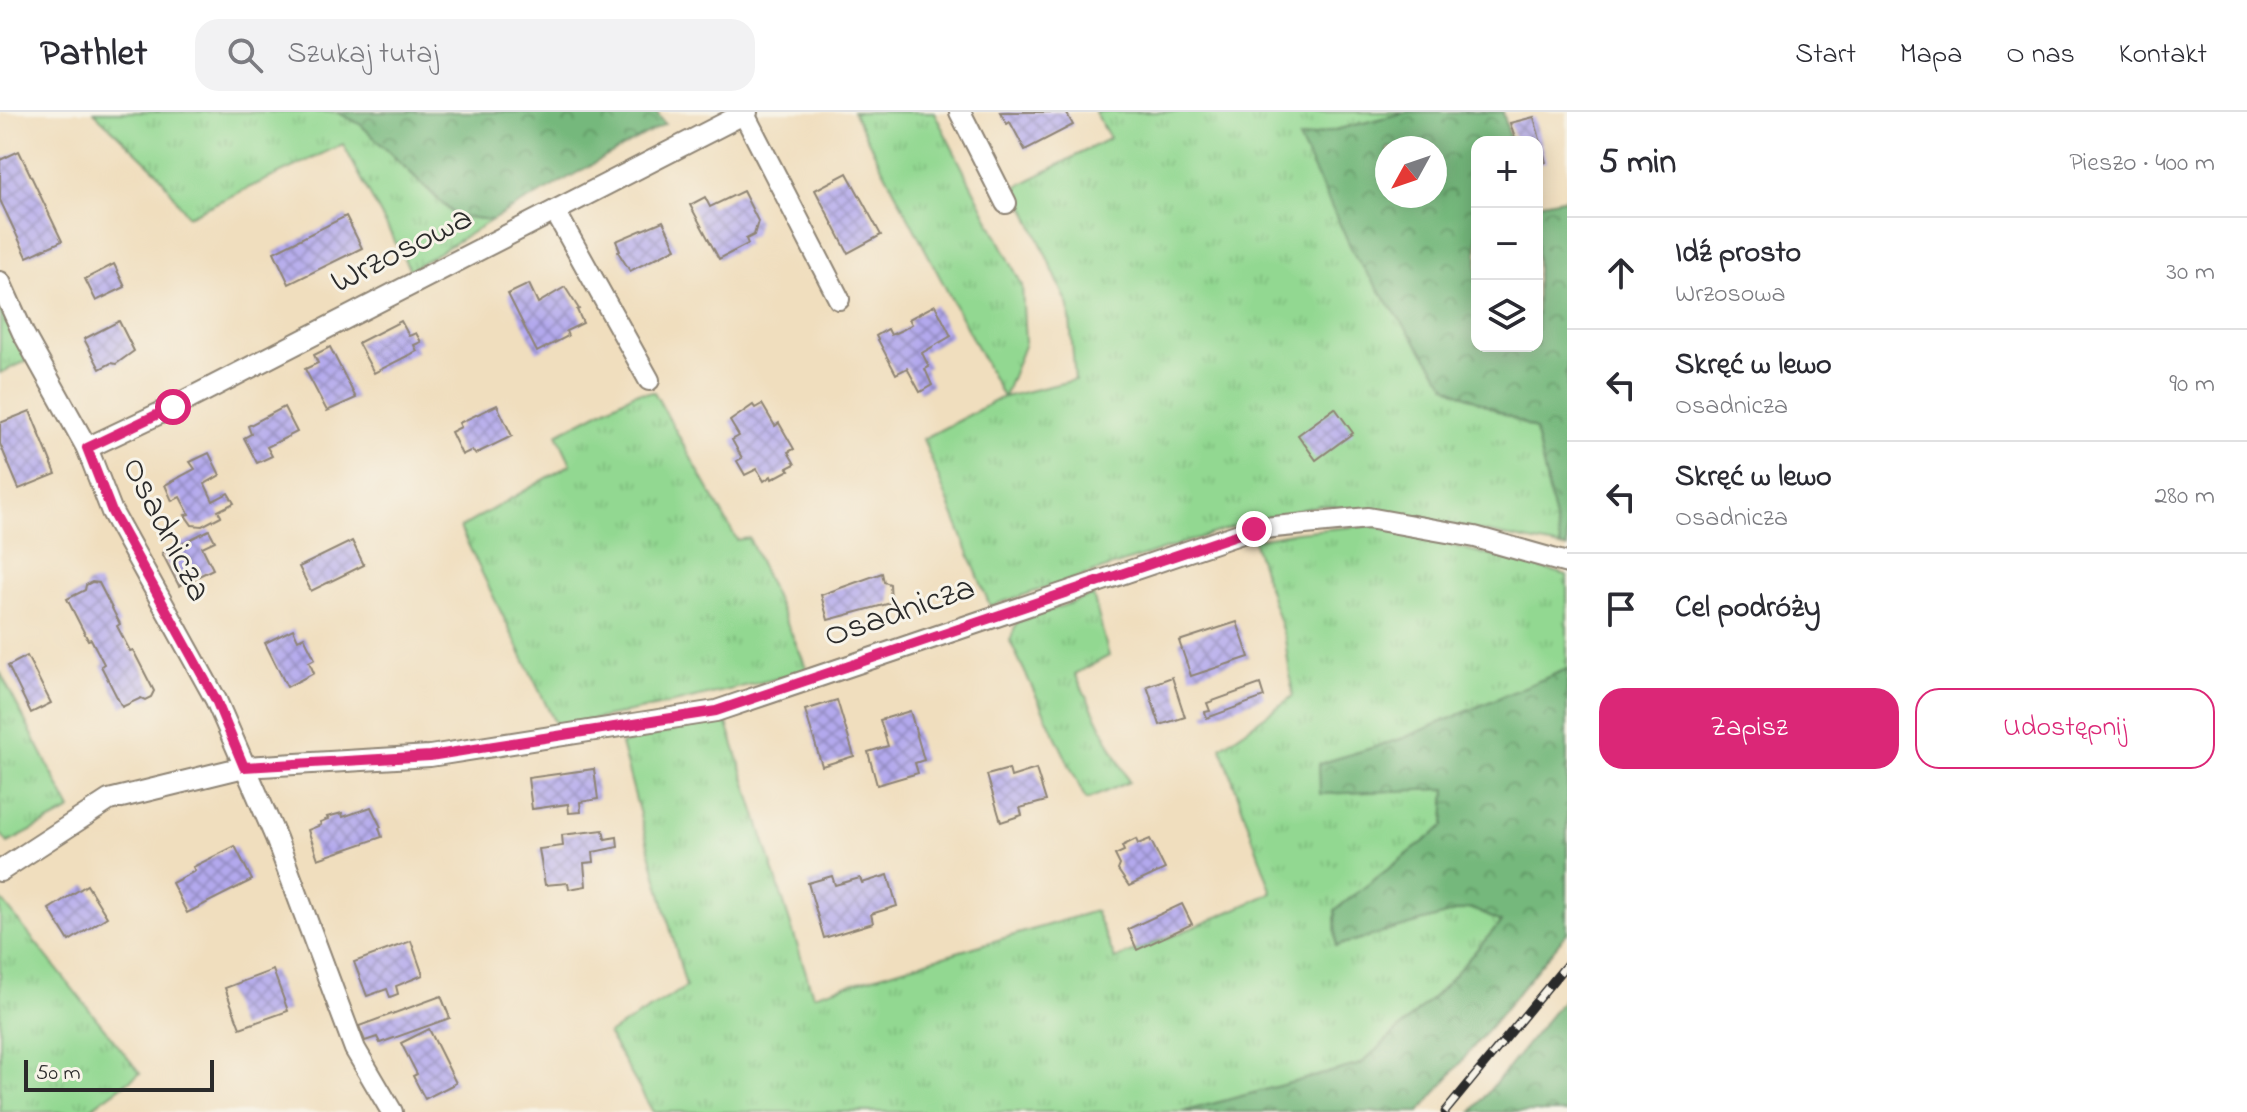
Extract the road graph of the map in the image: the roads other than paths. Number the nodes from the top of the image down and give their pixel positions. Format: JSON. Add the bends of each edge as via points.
{"nodes":[{"id":1,"x":960,"y":112,"type":"edge"},
{"id":2,"x":745,"y":113,"type":"edge"},
{"id":3,"x":1006,"y":203,"type":"dead end"},
{"id":4,"x":555,"y":211,"type":"junction"},
{"id":5,"x":0,"y":282,"type":"edge"},
{"id":6,"x":839,"y":299,"type":"dead end"},
{"id":7,"x":649,"y":380,"type":"dead end"},
{"id":8,"x":87,"y":448,"type":"junction"},
{"id":9,"x":1567,"y":563,"type":"edge"},
{"id":10,"x":244,"y":767,"type":"junction"},
{"id":11,"x":0,"y":871,"type":"edge"},
{"id":12,"x":392,"y":1112,"type":"edge"}],
"edges":[{"from":1,"to":3,"type":"street"},
{"from":2,"to":4,"type":"street","name":"Wrzosowa"},
{"from":2,"to":6,"type":"street"},
{"from":4,"to":7,"type":"street"},
{"from":4,"to":8,"type":"street","name":"Wrzosowa"},
{"from":5,"to":8,"type":"street","name":"Osadnicza"},
{"from":8,"to":10,"type":"street","name":"Osadnicza","via":[[112,512],[216,700]]},
{"from":9,"to":10,"type":"street","name":"Osadnicza","via":[[1475,537],[1368,518],[1254,529],[716,711],[430,756]]},
{"from":10,"to":11,"type":"street","name":"Osadnicza","via":[[109,800]]},
{"from":10,"to":12,"type":"street","name":"Osadnicza","via":[[355,1049]]}]}
